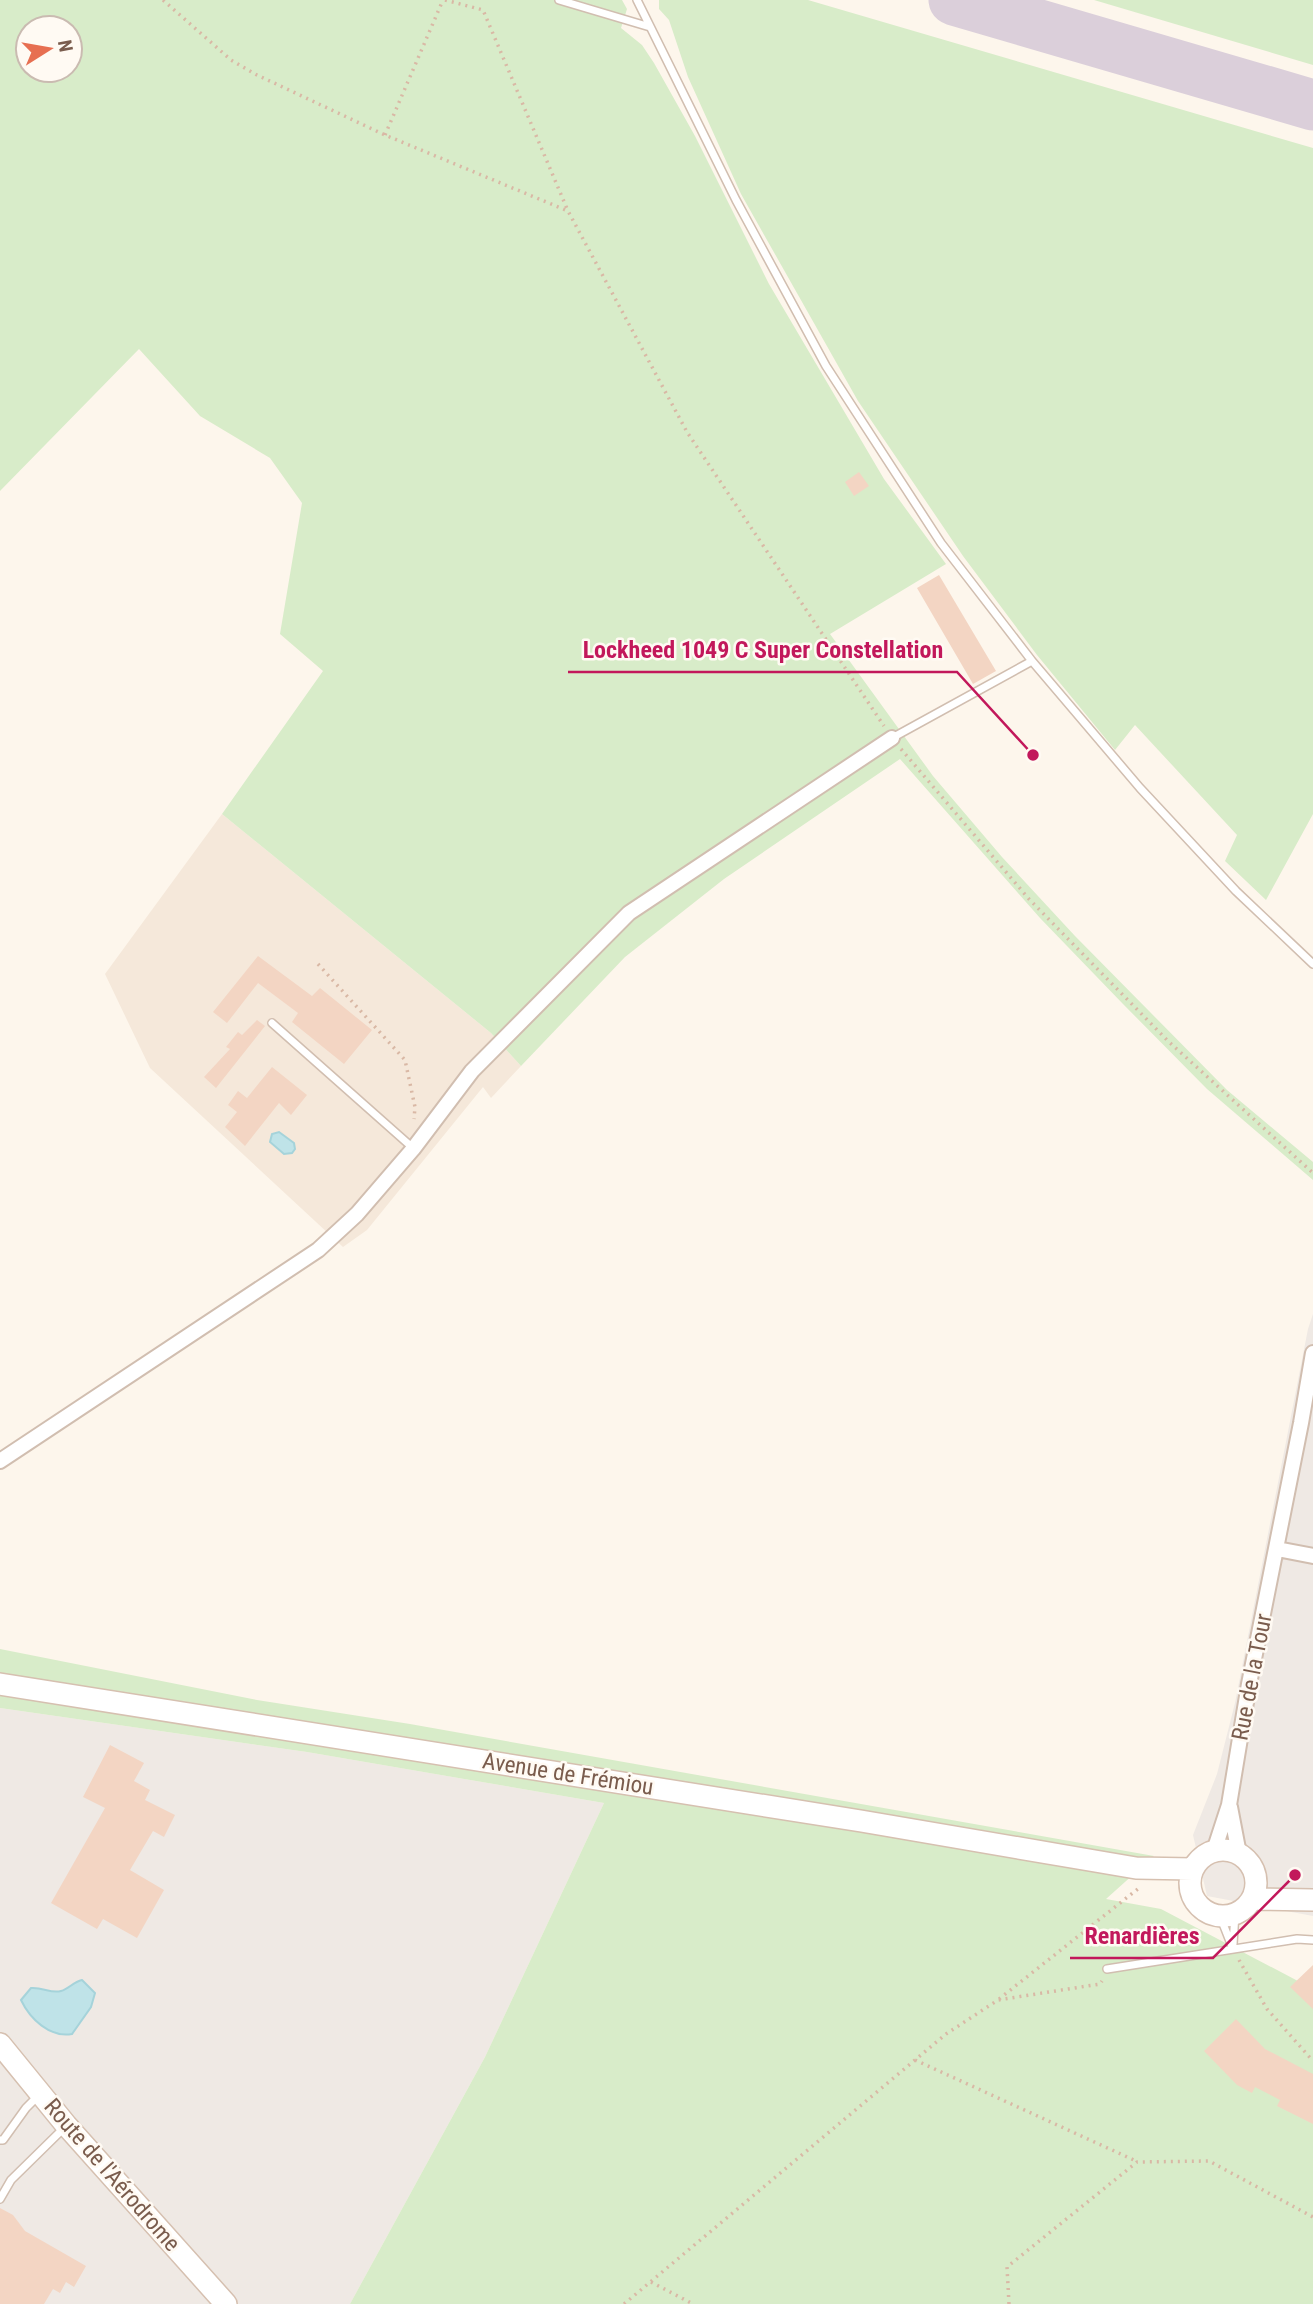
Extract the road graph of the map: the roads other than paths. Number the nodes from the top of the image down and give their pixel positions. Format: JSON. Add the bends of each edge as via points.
{"nodes":[{"id":1,"x":559,"y":0,"type":"edge"},
{"id":2,"x":637,"y":0,"type":"edge"},
{"id":3,"x":650,"y":27,"type":"junction"},
{"id":4,"x":1032,"y":661,"type":"junction"},
{"id":5,"x":892,"y":738,"type":"joint"},
{"id":6,"x":1313,"y":964,"type":"edge"},
{"id":7,"x":272,"y":1023,"type":"dead end"},
{"id":8,"x":413,"y":1149,"type":"junction"},
{"id":9,"x":1313,"y":1353,"type":"edge"},
{"id":10,"x":0,"y":1461,"type":"edge"},
{"id":11,"x":1277,"y":1549,"type":"junction"},
{"id":12,"x":1313,"y":1556,"type":"edge"},
{"id":13,"x":0,"y":1684,"type":"edge"},
{"id":14,"x":1229,"y":1805,"type":"junction"},
{"id":15,"x":1214,"y":1851,"type":"junction"},
{"id":16,"x":1239,"y":1854,"type":"junction"},
{"id":17,"x":1255,"y":1876,"type":"junction"},
{"id":18,"x":1192,"y":1877,"type":"junction"},
{"id":19,"x":1252,"y":1899,"type":"junction"},
{"id":20,"x":1309,"y":1899,"type":"edge"},
{"id":21,"x":1228,"y":1915,"type":"junction"},
{"id":22,"x":1313,"y":1940,"type":"edge"},
{"id":23,"x":1233,"y":1949,"type":"junction"},
{"id":24,"x":1107,"y":1969,"type":"road end"},
{"id":25,"x":0,"y":2044,"type":"edge"},
{"id":26,"x":40,"y":2094,"type":"junction"},
{"id":27,"x":66,"y":2125,"type":"junction"},
{"id":28,"x":0,"y":2140,"type":"edge"},
{"id":29,"x":0,"y":2199,"type":"edge"},
{"id":30,"x":226,"y":2304,"type":"edge"}],
"edges":[{"from":1,"to":3,"type":"lane"},
{"from":2,"to":3,"type":"lane"},
{"from":3,"to":4,"type":"lane","via":[[826,366],[941,543]]},
{"from":4,"to":5,"type":"lane"},
{"from":4,"to":6,"type":"lane","via":[[1140,788],[1236,891]]},
{"from":5,"to":8,"type":"street","via":[[629,913],[472,1071]]},
{"from":7,"to":8,"type":"lane"},
{"from":8,"to":10,"type":"street","via":[[318,1251]]},
{"from":9,"to":11,"type":"street","name":"Rue de la Tour"},
{"from":11,"to":12,"type":"street"},
{"from":11,"to":14,"type":"street","name":"Rue de la Tour"},
{"from":13,"to":18,"type":"main road","name":"Avenue de Frémiou","via":[[820,1815],[1140,1877]]},
{"from":14,"to":15,"type":"street","name":"Rue de la Tour"},
{"from":14,"to":16,"type":"street","name":"Rue de la Tour"},
{"from":15,"to":16,"type":"main road"},
{"from":15,"to":18,"type":"main road","via":[[1206,1855]]},
{"from":16,"to":17,"type":"main road"},
{"from":17,"to":19,"type":"main road"},
{"from":17,"to":20,"type":"main road"},
{"from":18,"to":21,"type":"main road","via":[[1199,1906],[1209,1913]]},
{"from":19,"to":20,"type":"main road"},
{"from":19,"to":21,"type":"main road","via":[[1245,1908]]},
{"from":21,"to":23,"type":"lane"},
{"from":21,"to":23,"type":"lane"},
{"from":22,"to":23,"type":"lane"},
{"from":23,"to":24,"type":"lane"},
{"from":25,"to":26,"type":"main road","name":"Route de l'Aérodrome"},
{"from":26,"to":27,"type":"main road","name":"Route de l'Aérodrome"},
{"from":26,"to":28,"type":"lane"},
{"from":27,"to":29,"type":"lane","via":[[11,2180]]},
{"from":27,"to":30,"type":"main road","name":"Route de l'Aérodrome"}]}
